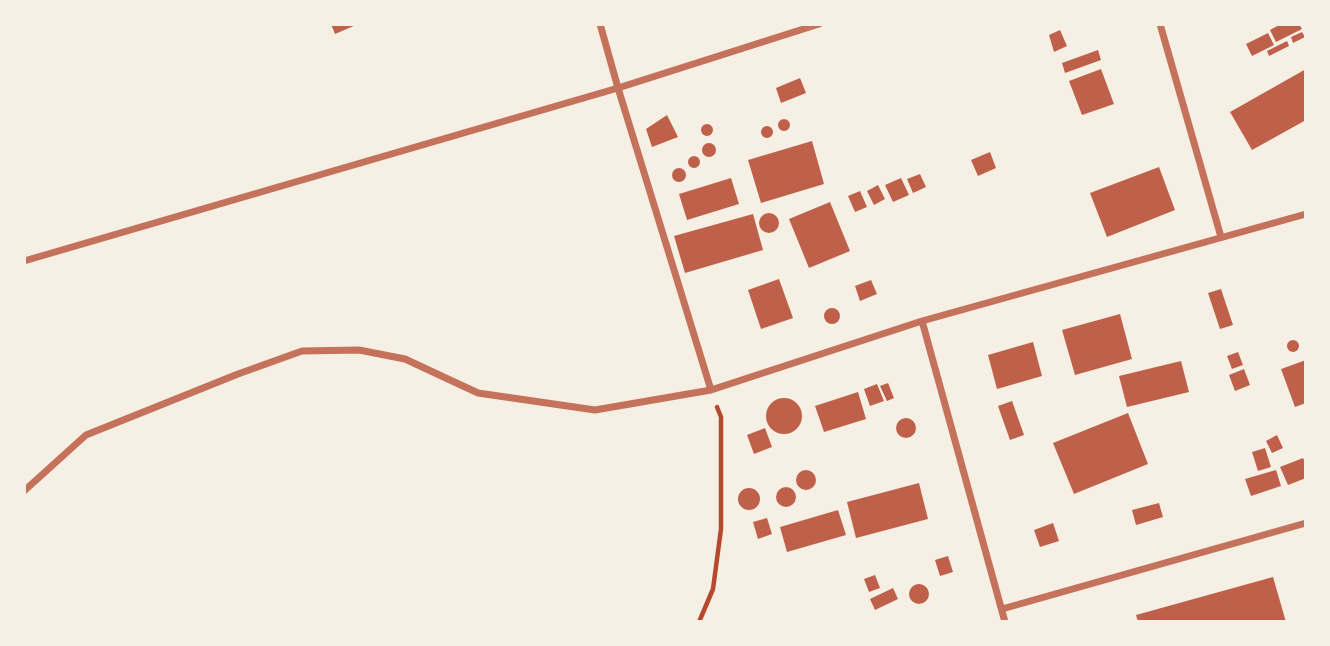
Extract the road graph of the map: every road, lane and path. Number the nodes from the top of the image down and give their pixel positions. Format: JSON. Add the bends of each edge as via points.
{"nodes":[{"id":1,"x":600,"y":24,"type":"edge"},
{"id":2,"x":819,"y":24,"type":"edge"},
{"id":3,"x":1160,"y":24,"type":"edge"},
{"id":4,"x":618,"y":88,"type":"junction"},
{"id":5,"x":1306,"y":214,"type":"edge"},
{"id":6,"x":1221,"y":237,"type":"junction"},
{"id":7,"x":24,"y":261,"type":"edge"},
{"id":8,"x":922,"y":321,"type":"junction"},
{"id":9,"x":711,"y":390,"type":"junction"},
{"id":10,"x":24,"y":491,"type":"edge"},
{"id":11,"x":1306,"y":523,"type":"edge"},
{"id":12,"x":1002,"y":609,"type":"junction"},
{"id":13,"x":699,"y":621,"type":"edge"},
{"id":14,"x":1005,"y":621,"type":"edge"}],
"edges":[{"from":1,"to":4,"type":"street"},
{"from":2,"to":4,"type":"street"},
{"from":3,"to":6,"type":"street"},
{"from":4,"to":7,"type":"street"},
{"from":4,"to":9,"type":"street"},
{"from":5,"to":6,"type":"street"},
{"from":6,"to":8,"type":"street"},
{"from":8,"to":9,"type":"street"},
{"from":8,"to":12,"type":"street"},
{"from":9,"to":10,"type":"street","via":[[595,410],[478,393],[405,359],[359,350],[302,351],[86,435]]},
{"from":9,"to":13,"type":"path","via":[[720,417],[721,529],[713,589]]},
{"from":11,"to":12,"type":"street"},
{"from":12,"to":14,"type":"street"}]}
